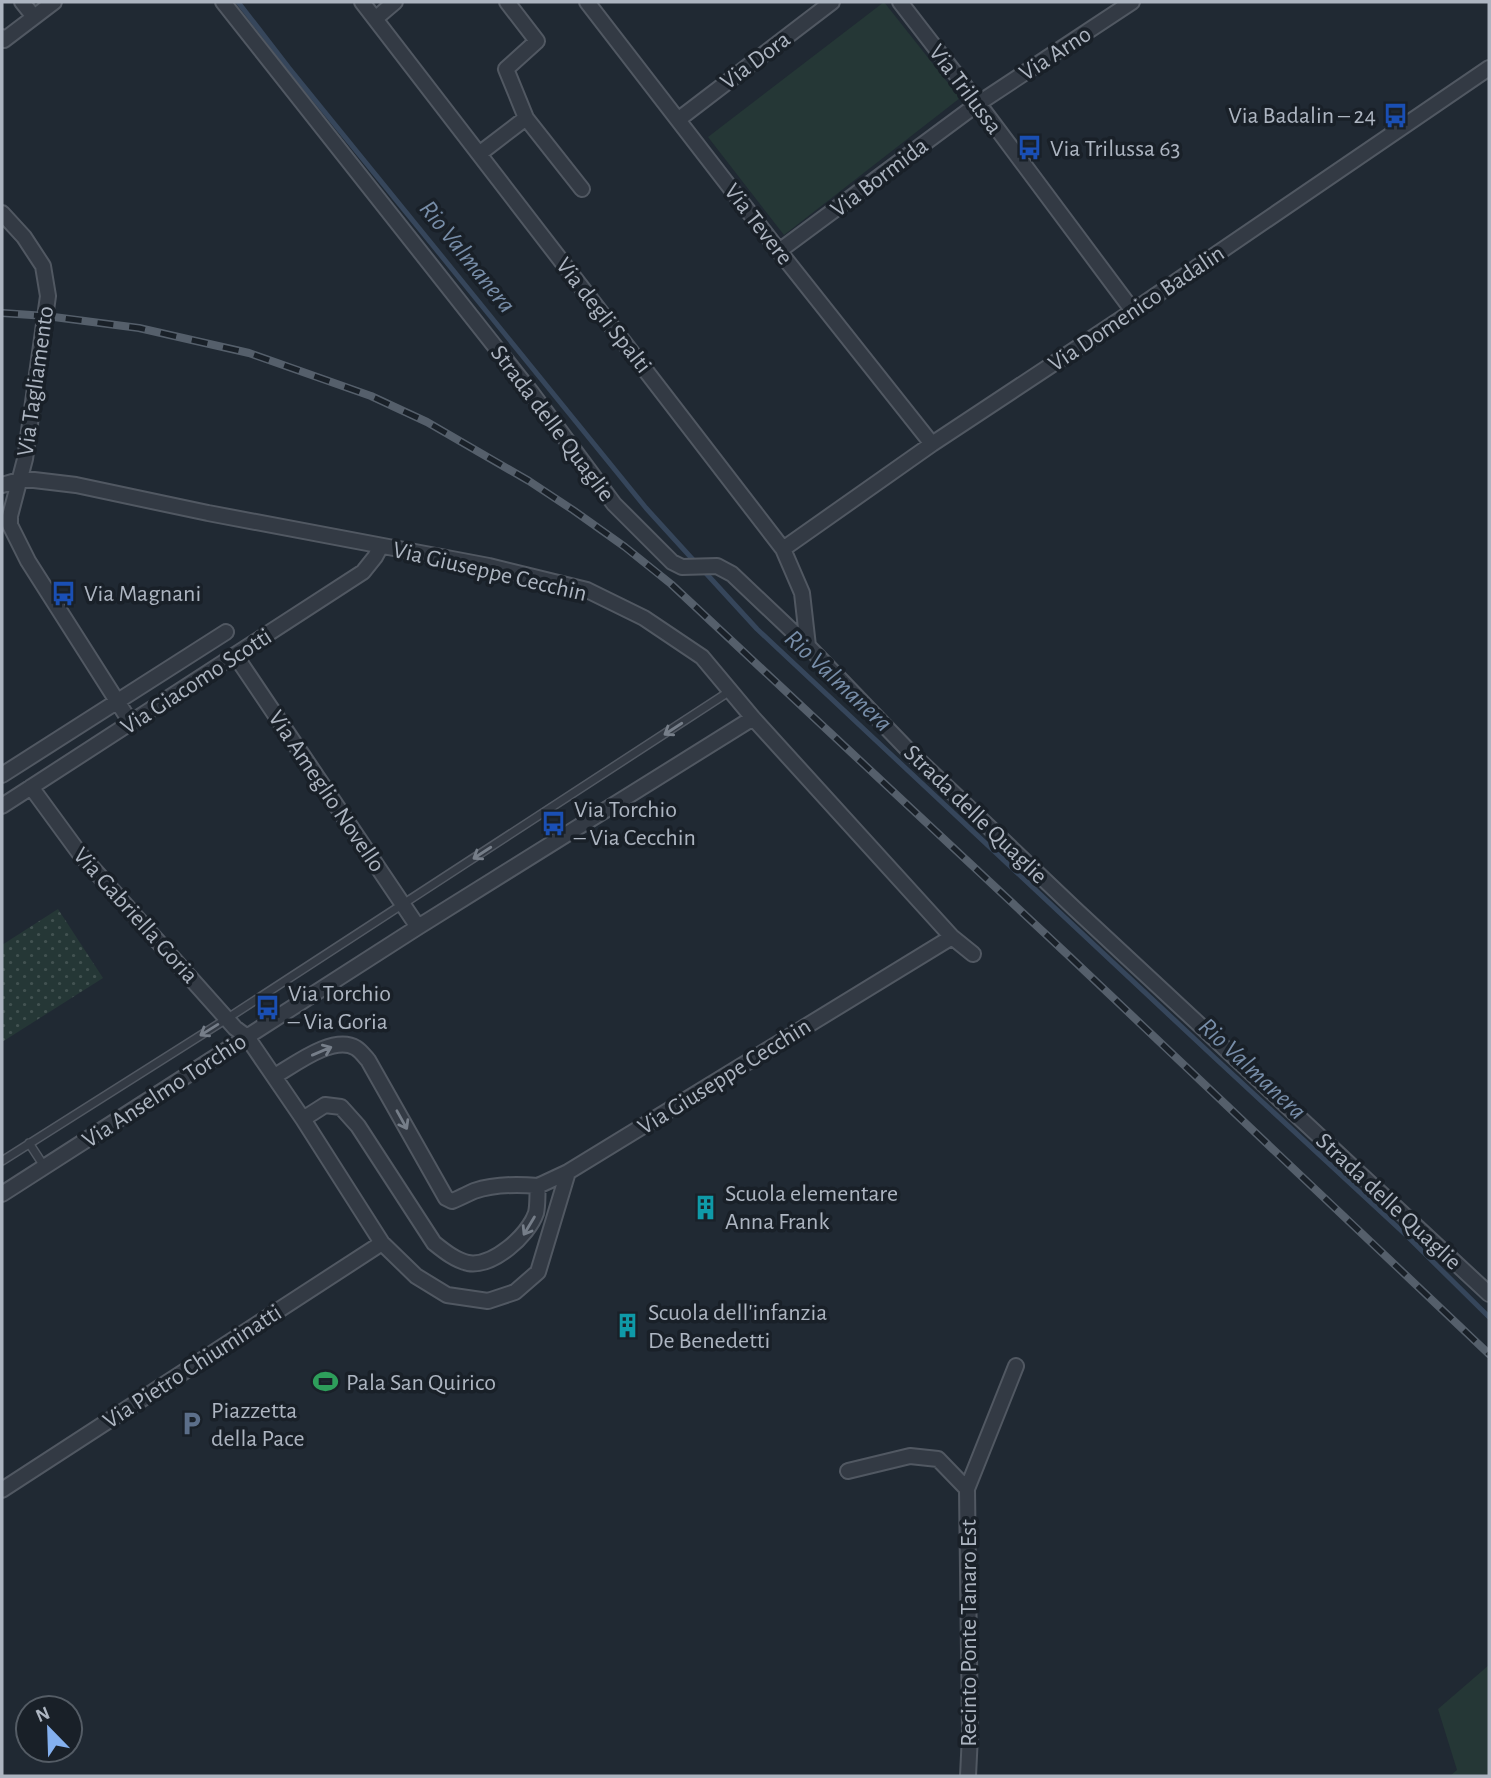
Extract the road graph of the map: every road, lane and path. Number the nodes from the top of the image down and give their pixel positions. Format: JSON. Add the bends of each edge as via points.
{"nodes":[{"id":1,"x":22,"y":2,"type":"edge"},
{"id":2,"x":54,"y":2,"type":"edge"},
{"id":3,"x":223,"y":2,"type":"edge"},
{"id":4,"x":362,"y":2,"type":"edge"},
{"id":5,"x":395,"y":2,"type":"edge"},
{"id":6,"x":507,"y":2,"type":"edge"},
{"id":7,"x":586,"y":2,"type":"edge"},
{"id":8,"x":832,"y":2,"type":"edge"},
{"id":9,"x":900,"y":2,"type":"edge"},
{"id":10,"x":1132,"y":2,"type":"edge"},
{"id":11,"x":34,"y":17,"type":"junction"},
{"id":12,"x":375,"y":19,"type":"junction"},
{"id":13,"x":2,"y":37,"type":"edge"},
{"id":14,"x":1489,"y":68,"type":"edge"},
{"id":15,"x":978,"y":103,"type":"junction"},
{"id":16,"x":526,"y":118,"type":"junction"},
{"id":17,"x":678,"y":119,"type":"junction"},
{"id":18,"x":480,"y":154,"type":"junction"},
{"id":19,"x":582,"y":189,"type":"dead end"},
{"id":20,"x":2,"y":213,"type":"edge"},
{"id":21,"x":779,"y":251,"type":"junction"},
{"id":22,"x":1133,"y":311,"type":"junction"},
{"id":23,"x":932,"y":444,"type":"junction"},
{"id":24,"x":19,"y":480,"type":"junction"},
{"id":25,"x":2,"y":485,"type":"edge"},
{"id":26,"x":381,"y":547,"type":"junction"},
{"id":27,"x":783,"y":549,"type":"junction"},
{"id":28,"x":226,"y":632,"type":"dead end"},
{"id":29,"x":808,"y":646,"type":"junction"},
{"id":30,"x":235,"y":655,"type":"junction"},
{"id":31,"x":730,"y":691,"type":"junction"},
{"id":32,"x":117,"y":701,"type":"junction"},
{"id":33,"x":753,"y":718,"type":"junction"},
{"id":34,"x":131,"y":723,"type":"junction"},
{"id":35,"x":2,"y":775,"type":"edge"},
{"id":36,"x":31,"y":787,"type":"junction"},
{"id":37,"x":2,"y":806,"type":"edge"},
{"id":38,"x":403,"y":905,"type":"junction"},
{"id":39,"x":418,"y":927,"type":"junction"},
{"id":40,"x":952,"y":937,"type":"junction"},
{"id":41,"x":973,"y":954,"type":"dead end"},
{"id":42,"x":228,"y":1018,"type":"junction"},
{"id":43,"x":247,"y":1037,"type":"junction"},
{"id":44,"x":275,"y":1076,"type":"junction"},
{"id":45,"x":303,"y":1119,"type":"junction"},
{"id":46,"x":29,"y":1143,"type":"junction"},
{"id":47,"x":2,"y":1161,"type":"edge"},
{"id":48,"x":44,"y":1166,"type":"junction"},
{"id":49,"x":568,"y":1172,"type":"junction"},
{"id":50,"x":538,"y":1186,"type":"junction"},
{"id":51,"x":2,"y":1194,"type":"edge"},
{"id":52,"x":382,"y":1242,"type":"junction"},
{"id":53,"x":1489,"y":1294,"type":"edge"},
{"id":54,"x":1016,"y":1366,"type":"dead end"},
{"id":55,"x":848,"y":1471,"type":"dead end"},
{"id":56,"x":967,"y":1489,"type":"junction"},
{"id":57,"x":2,"y":1490,"type":"edge"},
{"id":58,"x":968,"y":1776,"type":"edge"}],
"edges":[{"from":1,"to":11,"type":"street"},
{"from":2,"to":11,"type":"street"},
{"from":3,"to":29,"type":"street","name":"Strada delle Quaglie","via":[[614,504],[673,562],[682,567],[717,566],[732,574]]},
{"from":4,"to":12,"type":"street","name":"Via degli Spalti"},
{"from":5,"to":12,"type":"street"},
{"from":6,"to":16,"type":"street","via":[[537,41],[506,69]]},
{"from":7,"to":17,"type":"street","name":"Via Tevere"},
{"from":8,"to":17,"type":"street","name":"Via Dora"},
{"from":9,"to":15,"type":"street","name":"Via Trilussa"},
{"from":10,"to":15,"type":"street","name":"Via Arno"},
{"from":11,"to":13,"type":"street","via":[[4,40]]},
{"from":12,"to":18,"type":"street","name":"Via degli Spalti"},
{"from":14,"to":22,"type":"street","name":"Via Domenico Badalin"},
{"from":15,"to":21,"type":"street","name":"Via Bormida"},
{"from":15,"to":22,"type":"street","name":"Via Trilussa"},
{"from":16,"to":18,"type":"street"},
{"from":16,"to":19,"type":"street"},
{"from":17,"to":21,"type":"street","name":"Via Tevere"},
{"from":18,"to":27,"type":"street","name":"Via degli Spalti"},
{"from":20,"to":24,"type":"street","name":"Via Tagliamento","via":[[43,266],[48,296]]},
{"from":21,"to":23,"type":"street","name":"Via Tevere"},
{"from":22,"to":23,"type":"street","name":"Via Domenico Badalin"},
{"from":23,"to":27,"type":"street","name":"Via Domenico Badalin"},
{"from":24,"to":25,"type":"street"},
{"from":24,"to":26,"type":"street","name":"Via Giuseppe Cecchin","via":[[76,485]]},
{"from":24,"to":32,"type":"street","name":"Via Tagliamento","via":[[10,525]]},
{"from":26,"to":30,"type":"street","name":"Via Giacomo Scotti","via":[[363,572]]},
{"from":26,"to":31,"type":"street","name":"Via Giuseppe Cecchin","via":[[587,590],[644,618],[702,657]]},
{"from":27,"to":29,"type":"street","name":"Via degli Spalti","via":[[802,593]]},
{"from":28,"to":32,"type":"street"},
{"from":29,"to":53,"type":"street","name":"Strada delle Quaglie","via":[[1075,909]]},
{"from":30,"to":34,"type":"street","name":"Via Giacomo Scotti"},
{"from":30,"to":38,"type":"street","name":"Via Ameglio Novello"},
{"from":31,"to":33,"type":"street","name":"Via Giuseppe Cecchin"},
{"from":31,"to":38,"type":"lane","one_way":true},
{"from":32,"to":34,"type":"street","name":"Via Tagliamento"},
{"from":32,"to":35,"type":"street"},
{"from":33,"to":39,"type":"street","name":"Via Anselmo Torchio"},
{"from":33,"to":40,"type":"street","name":"Via Giuseppe Cecchin"},
{"from":34,"to":36,"type":"street","name":"Via Giacomo Scotti"},
{"from":36,"to":37,"type":"street","name":"Via Giacomo Scotti"},
{"from":36,"to":42,"type":"street","name":"Via Gabriella Goria","via":[[80,854]]},
{"from":38,"to":39,"type":"street","name":"Via Ameglio Novello"},
{"from":38,"to":42,"type":"lane"},
{"from":39,"to":43,"type":"street","name":"Via Anselmo Torchio"},
{"from":40,"to":41,"type":"street","name":"Via Giuseppe Cecchin"},
{"from":40,"to":49,"type":"street","name":"Via Giuseppe Cecchin"},
{"from":42,"to":43,"type":"street","name":"Via Gabriella Goria"},
{"from":42,"to":46,"type":"lane","one_way":true},
{"from":43,"to":44,"type":"street"},
{"from":43,"to":48,"type":"street","name":"Via Anselmo Torchio"},
{"from":44,"to":45,"type":"street"},
{"from":44,"to":50,"type":"street","one_way":true,"via":[[324,1048],[343,1044],[356,1048],[368,1060],[446,1198],[496,1186]]},
{"from":50,"to":45,"type":"street","one_way":true,"via":[[537,1212],[528,1231],[512,1247],[470,1263],[434,1243],[341,1107],[325,1105]]},
{"from":45,"to":52,"type":"street"},
{"from":46,"to":47,"type":"lane"},
{"from":46,"to":48,"type":"lane"},
{"from":48,"to":51,"type":"street","name":"Via Anselmo Torchio"},
{"from":49,"to":50,"type":"street","name":"Via Giuseppe Cecchin"},
{"from":49,"to":52,"type":"street","via":[[538,1272],[515,1292],[488,1301],[447,1295],[416,1276]]},
{"from":52,"to":57,"type":"street","name":"Via Pietro Chiuminatti"},
{"from":54,"to":56,"type":"street","name":"Recinto Ponte Tanaro Est"},
{"from":55,"to":56,"type":"street","name":"Recinto Ponte Tanaro Est","via":[[910,1456],[938,1459]]},
{"from":56,"to":58,"type":"street","name":"Recinto Ponte Tanaro Est"}]}
